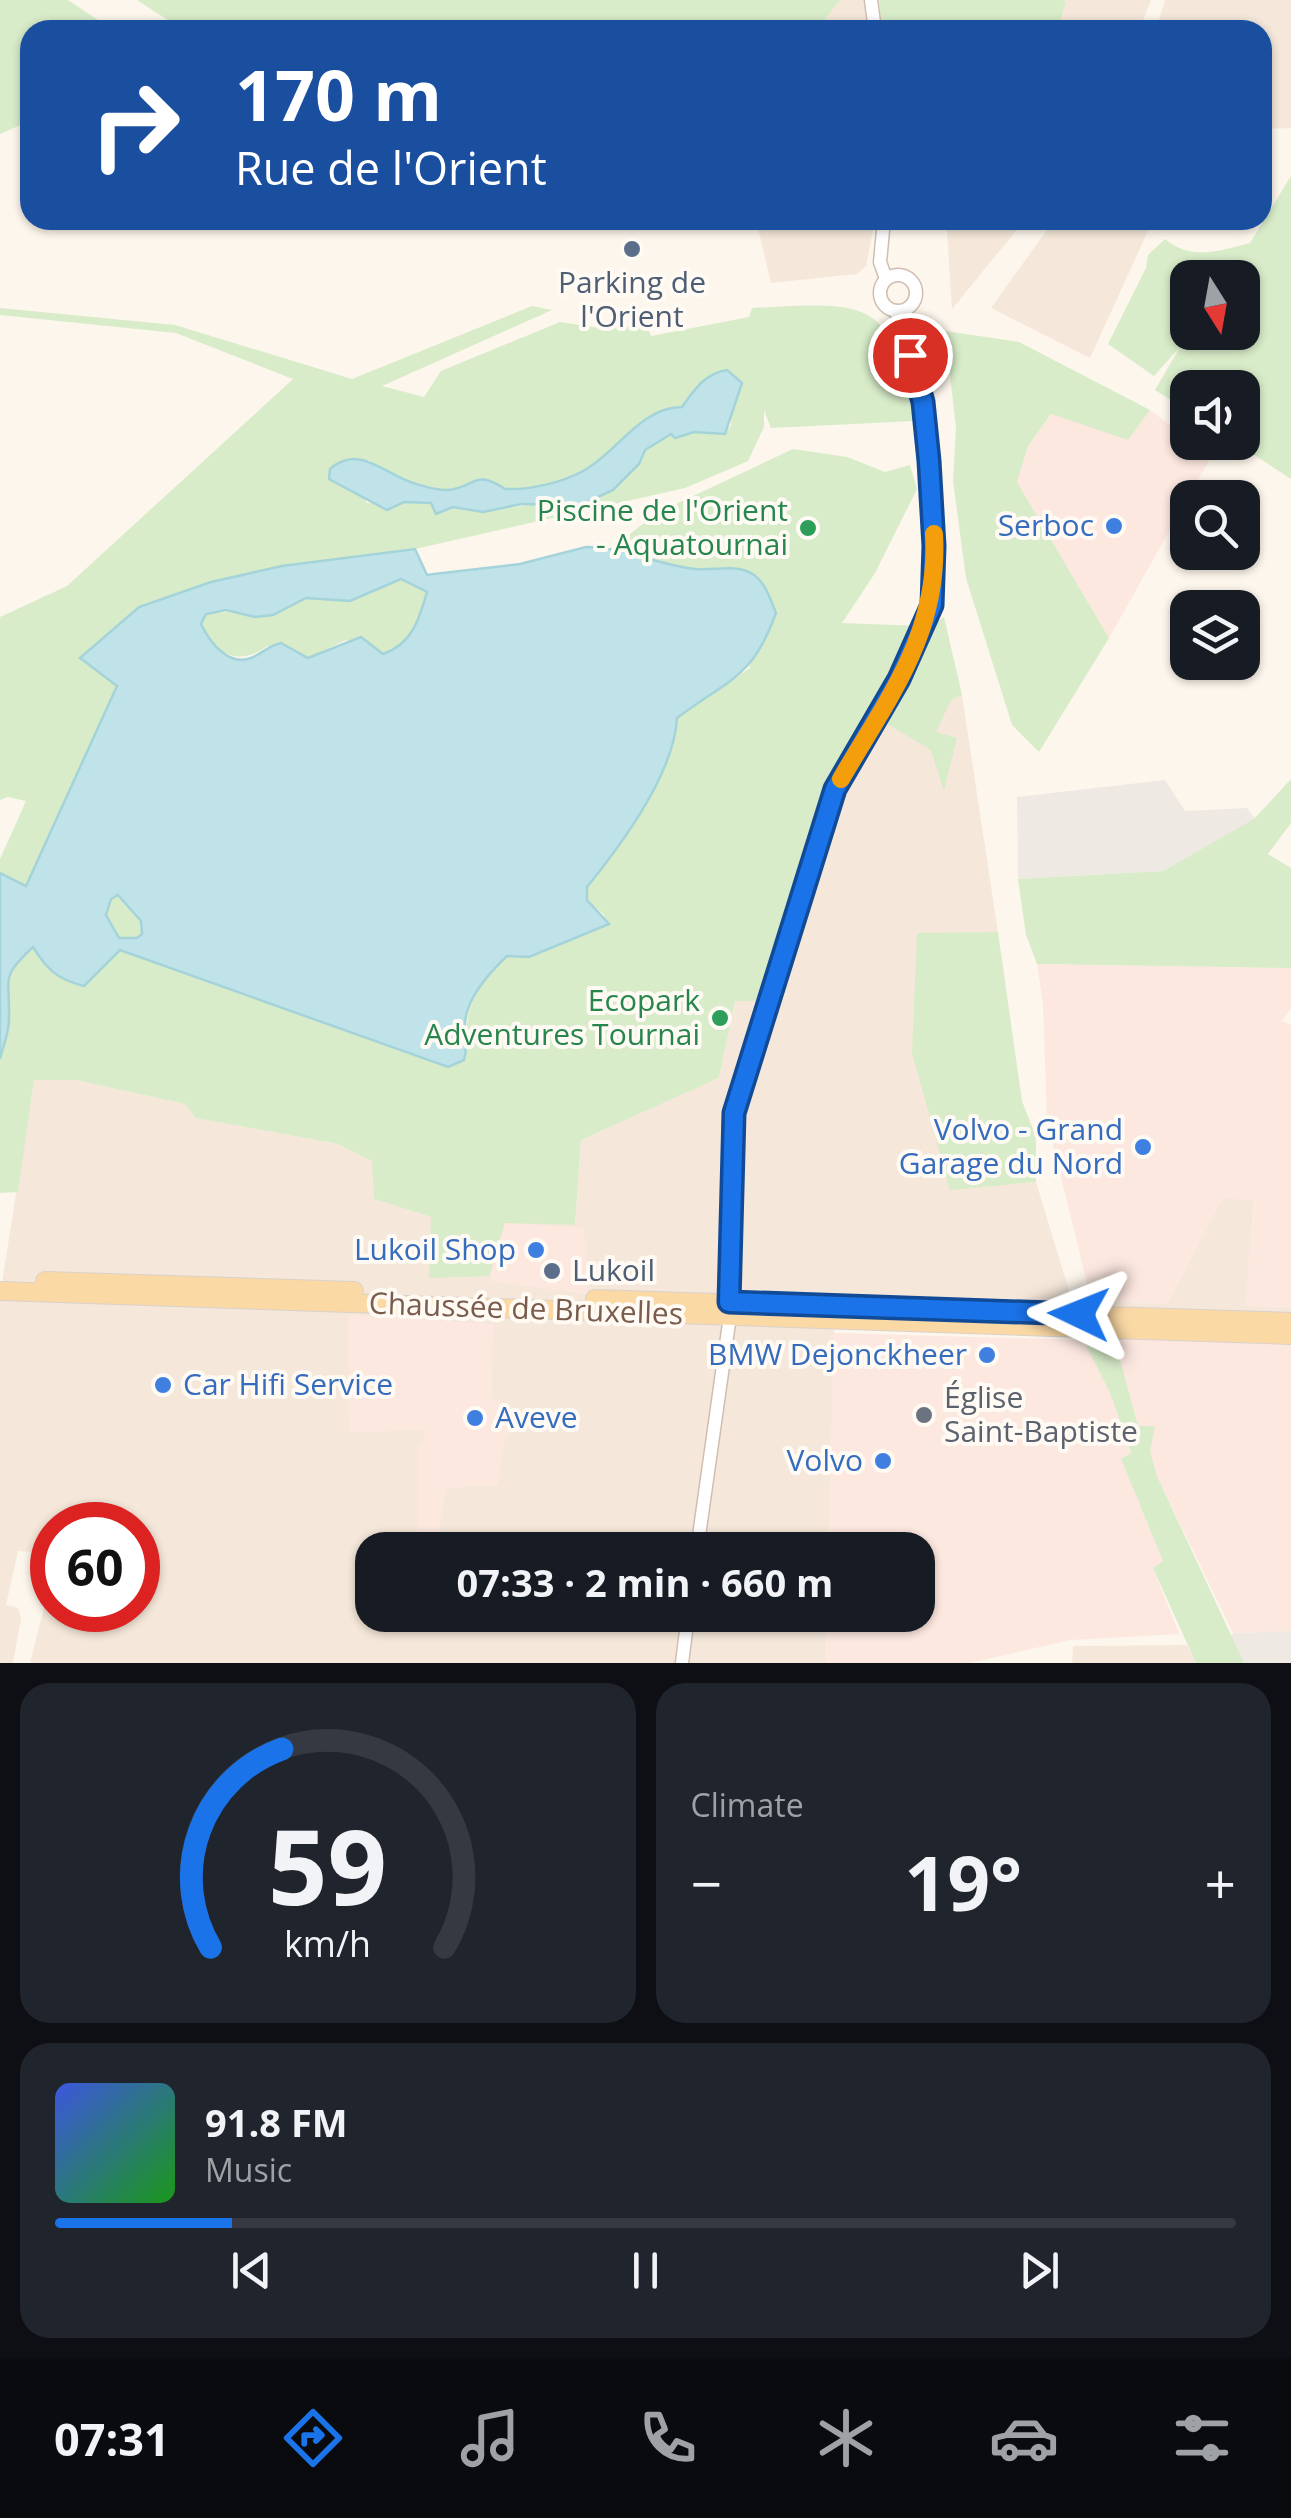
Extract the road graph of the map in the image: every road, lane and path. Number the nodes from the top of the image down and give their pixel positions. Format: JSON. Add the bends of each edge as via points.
{"nodes":[{"id":1,"x":883,"y":230,"type":"edge"},
{"id":2,"x":886,"y":279,"type":"junction"},
{"id":3,"x":896,"y":311,"type":"junction"},
{"id":4,"x":0,"y":1280,"type":"edge"},
{"id":5,"x":0,"y":1291,"type":"edge"},
{"id":6,"x":729,"y":1309,"type":"junction"},
{"id":7,"x":1291,"y":1322,"type":"edge"},
{"id":8,"x":1291,"y":1335,"type":"edge"},
{"id":9,"x":699,"y":1532,"type":"edge"},
{"id":10,"x":686,"y":1632,"type":"edge"},
{"id":11,"x":682,"y":1663,"type":"edge"}],
"edges":[{"from":1,"to":2,"type":"street"},
{"from":2,"to":3,"type":"street","via":[[881,297]]},
{"from":2,"to":3,"type":"street","via":[[904,276],[916,290],[910,307]]},
{"from":3,"to":6,"type":"street","via":[[923,402],[932,605],[899,679],[835,789],[734,1113]]},
{"from":4,"to":6,"type":"main road","name":"Chaussée de Bruxelles"},
{"from":5,"to":6,"type":"main road","name":"Chaussée de Bruxelles"},
{"from":6,"to":7,"type":"main road","name":"Chaussée de Bruxelles"},
{"from":6,"to":8,"type":"main road","name":"Chaussée de Bruxelles"},
{"from":6,"to":9,"type":"street"},
{"from":10,"to":11,"type":"street"}]}
